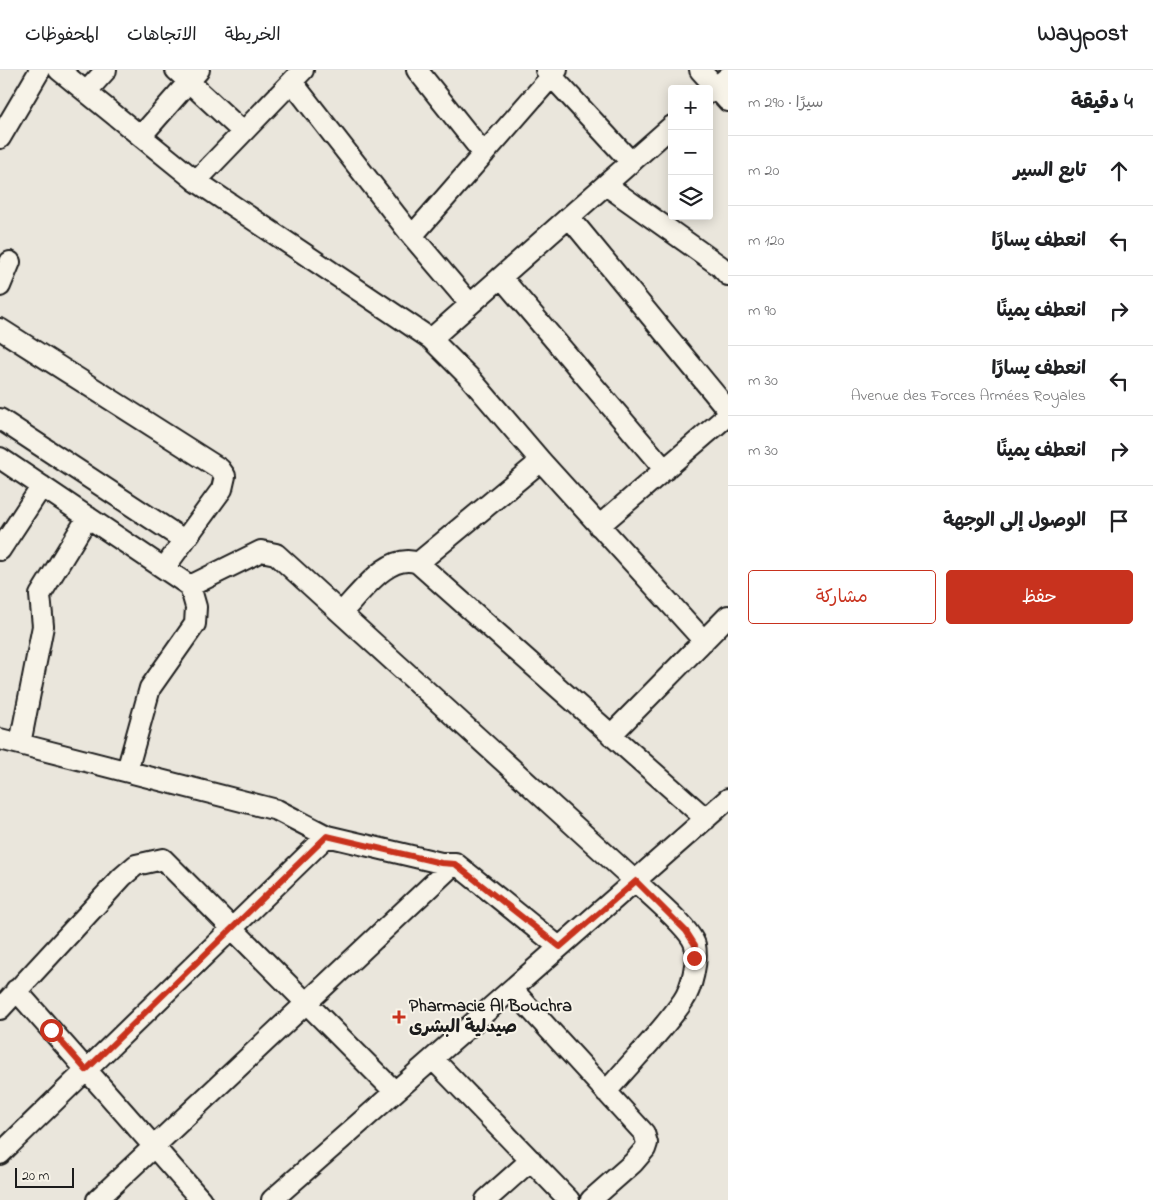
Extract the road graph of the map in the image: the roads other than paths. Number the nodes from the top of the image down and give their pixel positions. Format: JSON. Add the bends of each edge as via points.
{"nodes":[{"id":1,"x":40,"y":70,"type":"edge"},
{"id":2,"x":59,"y":70,"type":"edge"},
{"id":3,"x":106,"y":70,"type":"edge"},
{"id":4,"x":417,"y":70,"type":"edge"},
{"id":5,"x":700,"y":70,"type":"edge"},
{"id":6,"x":552,"y":72,"type":"edge"},
{"id":7,"x":188,"y":74,"type":"edge"},
{"id":8,"x":297,"y":76,"type":"edge"},
{"id":9,"x":720,"y":90,"type":"edge"},
{"id":10,"x":87,"y":91,"type":"junction"},
{"id":11,"x":668,"y":130,"type":"edge"},
{"id":12,"x":243,"y":132,"type":"junction"},
{"id":13,"x":142,"y":135,"type":"junction"},
{"id":14,"x":0,"y":138,"type":"edge"},
{"id":15,"x":484,"y":154,"type":"junction"},
{"id":16,"x":631,"y":162,"type":"junction"},
{"id":17,"x":196,"y":181,"type":"junction"},
{"id":18,"x":606,"y":185,"type":"junction"},
{"id":19,"x":569,"y":217,"type":"junction"},
{"id":20,"x":412,"y":236,"type":"junction"},
{"id":21,"x":10,"y":262,"type":"dead end"},
{"id":22,"x":728,"y":275,"type":"edge"},
{"id":23,"x":501,"y":278,"type":"junction"},
{"id":24,"x":0,"y":286,"type":"edge"},
{"id":25,"x":470,"y":304,"type":"junction"},
{"id":26,"x":0,"y":329,"type":"edge"},
{"id":27,"x":431,"y":338,"type":"junction"},
{"id":28,"x":728,"y":410,"type":"edge"},
{"id":29,"x":728,"y":415,"type":"edge"},
{"id":30,"x":0,"y":419,"type":"edge"},
{"id":31,"x":541,"y":461,"type":"junction"},
{"id":32,"x":1,"y":462,"type":"edge"},
{"id":33,"x":664,"y":470,"type":"junction"},
{"id":34,"x":42,"y":486,"type":"junction"},
{"id":35,"x":88,"y":517,"type":"junction"},
{"id":36,"x":600,"y":526,"type":"junction"},
{"id":37,"x":184,"y":540,"type":"junction"},
{"id":38,"x":0,"y":550,"type":"edge"},
{"id":39,"x":418,"y":563,"type":"junction"},
{"id":40,"x":164,"y":567,"type":"junction"},
{"id":41,"x":190,"y":586,"type":"junction"},
{"id":42,"x":341,"y":613,"type":"junction"},
{"id":43,"x":728,"y":616,"type":"edge"},
{"id":44,"x":704,"y":641,"type":"junction"},
{"id":45,"x":611,"y":735,"type":"junction"},
{"id":46,"x":0,"y":739,"type":"edge"},
{"id":47,"x":20,"y":744,"type":"junction"},
{"id":48,"x":127,"y":771,"type":"junction"},
{"id":49,"x":728,"y":799,"type":"edge"},
{"id":50,"x":706,"y":819,"type":"junction"},
{"id":51,"x":327,"y":836,"type":"junction"},
{"id":52,"x":455,"y":864,"type":"junction"},
{"id":53,"x":636,"y":881,"type":"junction"},
{"id":54,"x":232,"y":928,"type":"junction"},
{"id":55,"x":560,"y":947,"type":"junction"},
{"id":56,"x":16,"y":990,"type":"junction"},
{"id":57,"x":512,"y":990,"type":"junction"},
{"id":58,"x":307,"y":1003,"type":"junction"},
{"id":59,"x":0,"y":1009,"type":"edge"},
{"id":60,"x":433,"y":1059,"type":"junction"},
{"id":61,"x":86,"y":1070,"type":"junction"},
{"id":62,"x":395,"y":1092,"type":"junction"},
{"id":63,"x":606,"y":1092,"type":"junction"},
{"id":64,"x":154,"y":1147,"type":"junction"},
{"id":65,"x":0,"y":1154,"type":"edge"},
{"id":66,"x":531,"y":1160,"type":"junction"},
{"id":67,"x":97,"y":1200,"type":"edge"},
{"id":68,"x":201,"y":1200,"type":"edge"},
{"id":69,"x":272,"y":1200,"type":"edge"},
{"id":70,"x":486,"y":1200,"type":"edge"},
{"id":71,"x":570,"y":1200,"type":"edge"},
{"id":72,"x":591,"y":1200,"type":"edge"}],
"edges":[{"from":1,"to":14,"type":"street"},
{"from":2,"to":10,"type":"street"},
{"from":3,"to":10,"type":"street"},
{"from":4,"to":15,"type":"street"},
{"from":5,"to":9,"type":"street"},
{"from":6,"to":15,"type":"street"},
{"from":6,"to":16,"type":"street"},
{"from":7,"to":12,"type":"street"},
{"from":7,"to":13,"type":"street"},
{"from":8,"to":12,"type":"street"},
{"from":8,"to":20,"type":"street"},
{"from":10,"to":13,"type":"street"},
{"from":11,"to":16,"type":"street"},
{"from":12,"to":17,"type":"street"},
{"from":13,"to":17,"type":"street"},
{"from":15,"to":20,"type":"street"},
{"from":16,"to":18,"type":"street"},
{"from":17,"to":27,"type":"street"},
{"from":18,"to":19,"type":"street"},
{"from":18,"to":22,"type":"street"},
{"from":19,"to":23,"type":"street"},
{"from":19,"to":28,"type":"street"},
{"from":20,"to":25,"type":"street"},
{"from":21,"to":24,"type":"street"},
{"from":23,"to":25,"type":"street"},
{"from":23,"to":33,"type":"street"},
{"from":25,"to":27,"type":"street"},
{"from":26,"to":37,"type":"street","via":[[220,469],[225,476],[222,489]]},
{"from":27,"to":31,"type":"street"},
{"from":29,"to":33,"type":"street"},
{"from":30,"to":37,"type":"street"},
{"from":31,"to":36,"type":"street"},
{"from":31,"to":39,"type":"street"},
{"from":32,"to":34,"type":"street"},
{"from":33,"to":36,"type":"street"},
{"from":34,"to":35,"type":"street"},
{"from":34,"to":38,"type":"street"},
{"from":35,"to":40,"type":"street"},
{"from":35,"to":47,"type":"street","via":[[40,595],[42,626]]},
{"from":36,"to":44,"type":"street"},
{"from":37,"to":40,"type":"street"},
{"from":39,"to":42,"type":"street","via":[[400,560],[387,567]]},
{"from":39,"to":45,"type":"street"},
{"from":40,"to":41,"type":"street"},
{"from":41,"to":42,"type":"street","via":[[261,551],[269,552],[276,554]]},
{"from":41,"to":48,"type":"street","via":[[196,607],[195,624],[150,688]]},
{"from":42,"to":53,"type":"street"},
{"from":43,"to":44,"type":"street"},
{"from":44,"to":45,"type":"street"},
{"from":45,"to":50,"type":"street"},
{"from":46,"to":47,"type":"street"},
{"from":47,"to":48,"type":"street"},
{"from":48,"to":51,"type":"street","via":[[277,810]]},
{"from":49,"to":50,"type":"street"},
{"from":50,"to":53,"type":"street"},
{"from":51,"to":52,"type":"street"},
{"from":51,"to":54,"type":"street"},
{"from":52,"to":55,"type":"street"},
{"from":52,"to":58,"type":"street"},
{"from":53,"to":55,"type":"street"},
{"from":53,"to":63,"type":"street","via":[[686,931],[695,945],[692,976],[683,1000]]},
{"from":54,"to":56,"type":"street","via":[[162,859],[148,861],[122,877]]},
{"from":54,"to":58,"type":"street"},
{"from":54,"to":61,"type":"street"},
{"from":55,"to":57,"type":"street"},
{"from":56,"to":59,"type":"street"},
{"from":56,"to":61,"type":"street"},
{"from":57,"to":60,"type":"street"},
{"from":57,"to":63,"type":"street"},
{"from":58,"to":62,"type":"street"},
{"from":58,"to":64,"type":"street"},
{"from":60,"to":62,"type":"street"},
{"from":60,"to":66,"type":"street"},
{"from":61,"to":64,"type":"street"},
{"from":61,"to":65,"type":"street"},
{"from":62,"to":69,"type":"street"},
{"from":63,"to":72,"type":"street","via":[[644,1133],[647,1143],[633,1163]]},
{"from":64,"to":67,"type":"street"},
{"from":64,"to":68,"type":"street"},
{"from":66,"to":70,"type":"street"},
{"from":66,"to":71,"type":"street"}]}
